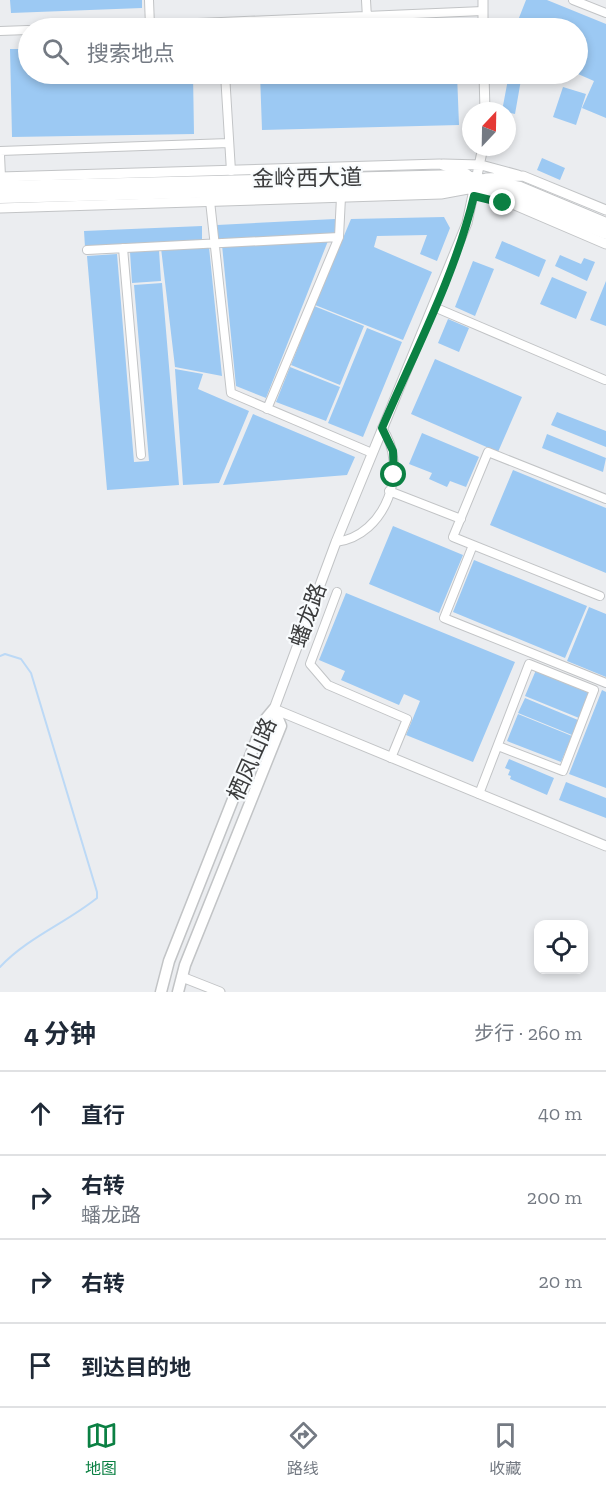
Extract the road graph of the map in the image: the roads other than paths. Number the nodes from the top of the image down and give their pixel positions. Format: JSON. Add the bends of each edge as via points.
{"nodes":[{"id":1,"x":149,"y":0,"type":"edge"},
{"id":2,"x":366,"y":0,"type":"edge"},
{"id":3,"x":483,"y":0,"type":"edge"},
{"id":4,"x":573,"y":0,"type":"edge"},
{"id":5,"x":483,"y":11,"type":"junction"},
{"id":6,"x":606,"y":14,"type":"edge"},
{"id":7,"x":150,"y":18,"type":"edge"},
{"id":8,"x":367,"y":18,"type":"joint"},
{"id":9,"x":483,"y":18,"type":"edge"},
{"id":10,"x":18,"y":31,"type":"edge"},
{"id":11,"x":0,"y":32,"type":"edge"},
{"id":12,"x":226,"y":84,"type":"edge"},
{"id":13,"x":484,"y":84,"type":"edge"},
{"id":14,"x":485,"y":102,"type":"edge"},
{"id":15,"x":229,"y":142,"type":"junction"},
{"id":16,"x":0,"y":153,"type":"edge"},
{"id":17,"x":482,"y":156,"type":"edge"},
{"id":18,"x":440,"y":164,"type":"junction"},
{"id":19,"x":480,"y":165,"type":"junction"},
{"id":20,"x":231,"y":171,"type":"junction"},
{"id":21,"x":523,"y":176,"type":"junction"},
{"id":22,"x":0,"y":177,"type":"edge"},
{"id":23,"x":0,"y":187,"type":"edge"},
{"id":24,"x":476,"y":187,"type":"junction"},
{"id":25,"x":341,"y":197,"type":"junction"},
{"id":26,"x":0,"y":198,"type":"edge"},
{"id":27,"x":210,"y":201,"type":"junction"},
{"id":28,"x":0,"y":208,"type":"edge"},
{"id":29,"x":606,"y":210,"type":"edge"},
{"id":30,"x":606,"y":224,"type":"edge"},
{"id":31,"x":606,"y":233,"type":"edge"},
{"id":32,"x":339,"y":237,"type":"junction"},
{"id":33,"x":214,"y":243,"type":"junction"},
{"id":34,"x":606,"y":244,"type":"edge"},
{"id":35,"x":123,"y":248,"type":"junction"},
{"id":36,"x":87,"y":250,"type":"dead end"},
{"id":37,"x":434,"y":307,"type":"junction"},
{"id":38,"x":605,"y":380,"type":"edge"},
{"id":39,"x":267,"y":409,"type":"junction"},
{"id":40,"x":382,"y":428,"type":"junction"},
{"id":41,"x":372,"y":453,"type":"junction"},
{"id":42,"x":141,"y":455,"type":"dead end"},
{"id":43,"x":389,"y":491,"type":"junction"},
{"id":44,"x":606,"y":499,"type":"edge"},
{"id":45,"x":460,"y":519,"type":"junction"},
{"id":46,"x":336,"y":542,"type":"junction"},
{"id":47,"x":473,"y":545,"type":"junction"},
{"id":48,"x":336,"y":592,"type":"dead end"},
{"id":49,"x":600,"y":596,"type":"dead end"},
{"id":50,"x":606,"y":683,"type":"edge"},
{"id":51,"x":274,"y":709,"type":"junction"},
{"id":52,"x":498,"y":746,"type":"junction"},
{"id":53,"x":391,"y":758,"type":"junction"},
{"id":54,"x":479,"y":794,"type":"junction"},
{"id":55,"x":606,"y":846,"type":"edge"},
{"id":56,"x":182,"y":977,"type":"junction"},
{"id":57,"x":160,"y":992,"type":"edge"},
{"id":58,"x":178,"y":992,"type":"edge"},
{"id":59,"x":219,"y":992,"type":"edge"}],
"edges":[{"from":1,"to":7,"type":"street"},
{"from":2,"to":8,"type":"street"},
{"from":3,"to":5,"type":"street"},
{"from":4,"to":6,"type":"street"},
{"from":5,"to":8,"type":"street"},
{"from":5,"to":9,"type":"street"},
{"from":10,"to":11,"type":"street"},
{"from":12,"to":15,"type":"street"},
{"from":13,"to":14,"type":"street"},
{"from":15,"to":16,"type":"street"},
{"from":15,"to":20,"type":"street"},
{"from":16,"to":22,"type":"street"},
{"from":17,"to":19,"type":"street"},
{"from":18,"to":19,"type":"street"},
{"from":18,"to":20,"type":"street"},
{"from":18,"to":24,"type":"street"},
{"from":19,"to":21,"type":"street"},
{"from":19,"to":24,"type":"street"},
{"from":20,"to":22,"type":"street"},
{"from":21,"to":24,"type":"street"},
{"from":21,"to":29,"type":"street"},
{"from":23,"to":24,"type":"main road","name":"金岭西大道","via":[[419,175]]},
{"from":24,"to":25,"type":"street","via":[[441,194]]},
{"from":24,"to":26,"type":"main road","name":"金岭西大道","via":[[431,185]]},
{"from":24,"to":30,"type":"main road","name":"金岭西大道","via":[[520,188]]},
{"from":24,"to":31,"type":"main road","name":"金岭西大道","via":[[517,197]]},
{"from":24,"to":34,"type":"street","via":[[516,208]]},
{"from":24,"to":37,"type":"street","name":"蟠龙路","via":[[467,223]]},
{"from":25,"to":27,"type":"street"},
{"from":25,"to":32,"type":"street"},
{"from":27,"to":28,"type":"street"},
{"from":27,"to":33,"type":"street"},
{"from":32,"to":33,"type":"street"},
{"from":32,"to":39,"type":"street"},
{"from":33,"to":35,"type":"street"},
{"from":33,"to":39,"type":"street","via":[[231,393]]},
{"from":35,"to":36,"type":"street"},
{"from":35,"to":42,"type":"street"},
{"from":37,"to":38,"type":"street"},
{"from":37,"to":40,"type":"street","name":"蟠龙路"},
{"from":39,"to":41,"type":"street"},
{"from":40,"to":41,"type":"street","name":"蟠龙路"},
{"from":40,"to":43,"type":"street","via":[[395,460]]},
{"from":41,"to":46,"type":"street","name":"蟠龙路"},
{"from":43,"to":45,"type":"street"},
{"from":43,"to":46,"type":"street","via":[[369,528]]},
{"from":44,"to":45,"type":"street","via":[[488,452]]},
{"from":45,"to":47,"type":"street","via":[[453,537]]},
{"from":46,"to":51,"type":"street","name":"蟠龙路"},
{"from":47,"to":49,"type":"street"},
{"from":47,"to":50,"type":"street","via":[[444,618]]},
{"from":48,"to":53,"type":"street","via":[[310,664],[328,685],[407,719]]},
{"from":51,"to":53,"type":"street"},
{"from":51,"to":56,"type":"main road","name":"栖凤山路","via":[[281,726]]},
{"from":51,"to":57,"type":"main road","name":"栖凤山路","via":[[264,721]]},
{"from":52,"to":52,"type":"street","via":[[563,771],[594,690],[529,664]]},
{"from":52,"to":54,"type":"street"},
{"from":53,"to":54,"type":"street"},
{"from":54,"to":55,"type":"street"},
{"from":56,"to":58,"type":"main road","name":"栖凤山路"},
{"from":56,"to":59,"type":"street"}]}
